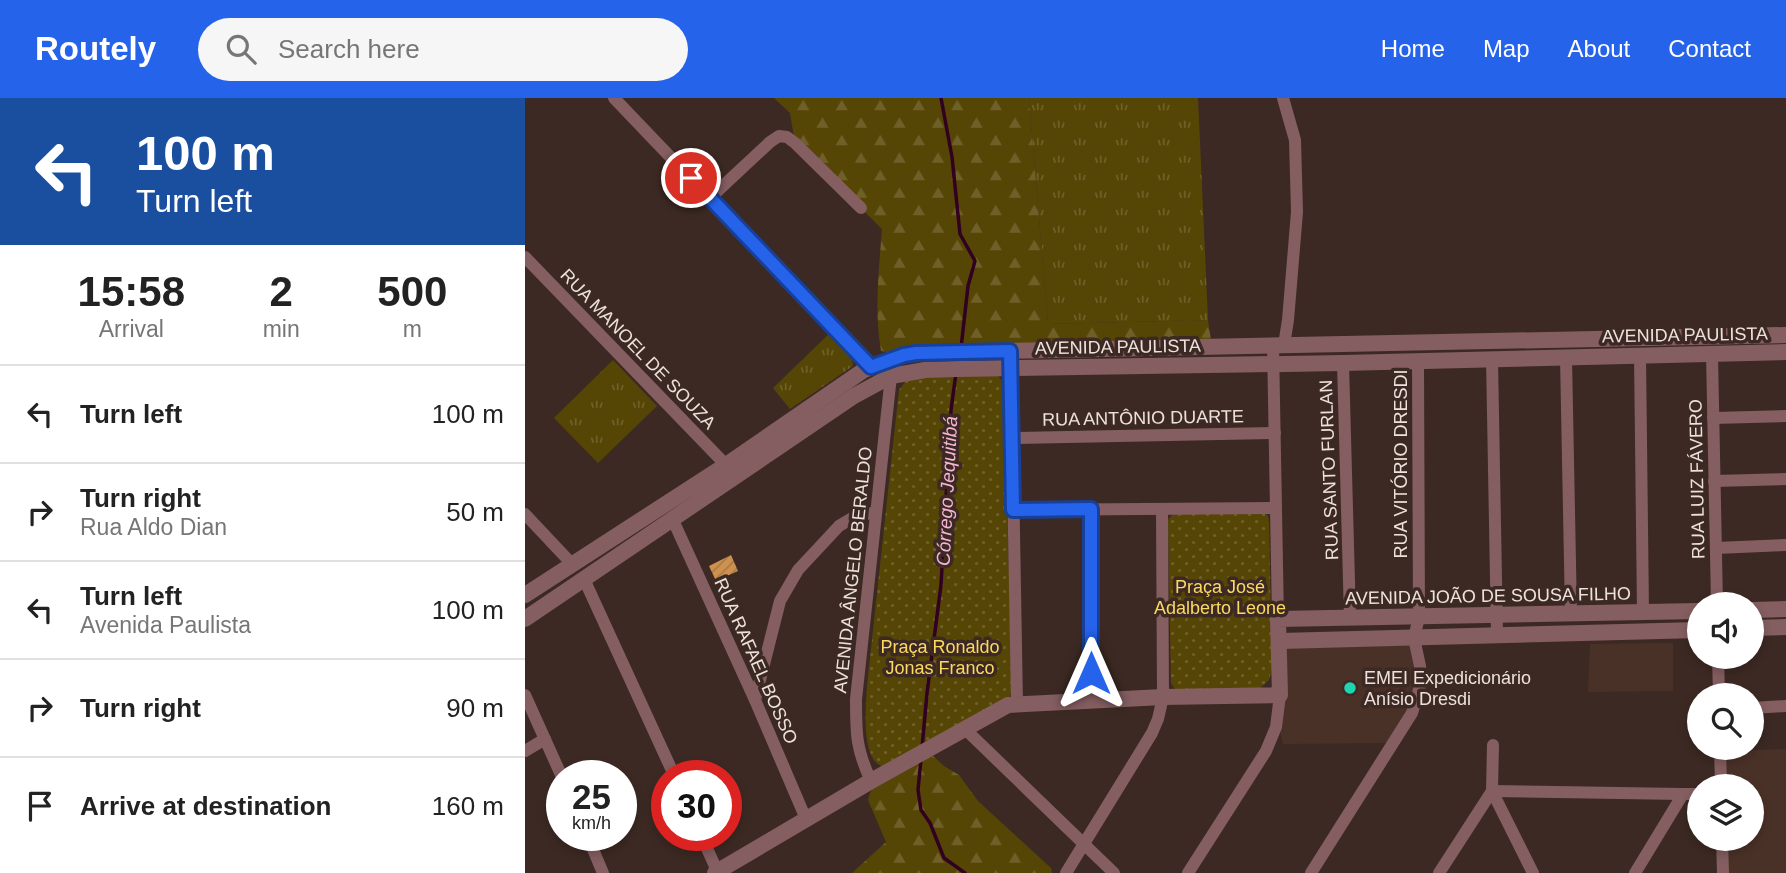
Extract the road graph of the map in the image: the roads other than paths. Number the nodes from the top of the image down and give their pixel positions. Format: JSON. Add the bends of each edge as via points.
{"nodes":[{"id":1,"x":614,"y":98,"type":"edge"},
{"id":2,"x":1283,"y":98,"type":"edge"},
{"id":3,"x":710,"y":198,"type":"junction"},
{"id":4,"x":861,"y":208,"type":"dead end"},
{"id":5,"x":525,"y":257,"type":"edge"},
{"id":6,"x":1786,"y":335,"type":"edge"},
{"id":7,"x":1278,"y":345,"type":"junction"},
{"id":8,"x":1010,"y":351,"type":"junction"},
{"id":9,"x":1786,"y":352,"type":"edge"},
{"id":10,"x":1712,"y":354,"type":"junction"},
{"id":11,"x":1640,"y":355,"type":"junction"},
{"id":12,"x":1566,"y":357,"type":"junction"},
{"id":13,"x":1492,"y":358,"type":"junction"},
{"id":14,"x":1418,"y":360,"type":"junction"},
{"id":15,"x":1273,"y":363,"type":"junction"},
{"id":16,"x":1343,"y":363,"type":"junction"},
{"id":17,"x":882,"y":368,"type":"junction"},
{"id":18,"x":1011,"y":368,"type":"junction"},
{"id":19,"x":1786,"y":415,"type":"edge"},
{"id":20,"x":1713,"y":418,"type":"junction"},
{"id":21,"x":1275,"y":433,"type":"junction"},
{"id":22,"x":1012,"y":438,"type":"junction"},
{"id":23,"x":726,"y":465,"type":"junction"},
{"id":24,"x":1786,"y":479,"type":"edge"},
{"id":25,"x":1714,"y":481,"type":"junction"},
{"id":26,"x":1276,"y":508,"type":"junction"},
{"id":27,"x":1091,"y":509,"type":"junction"},
{"id":28,"x":1162,"y":509,"type":"junction"},
{"id":29,"x":1013,"y":510,"type":"junction"},
{"id":30,"x":876,"y":512,"type":"junction"},
{"id":31,"x":525,"y":514,"type":"edge"},
{"id":32,"x":673,"y":518,"type":"junction"},
{"id":33,"x":1786,"y":545,"type":"edge"},
{"id":34,"x":1716,"y":548,"type":"junction"},
{"id":35,"x":572,"y":564,"type":"junction"},
{"id":36,"x":584,"y":579,"type":"junction"},
{"id":37,"x":1717,"y":592,"type":"edge"},
{"id":38,"x":525,"y":595,"type":"edge"},
{"id":39,"x":1786,"y":609,"type":"edge"},
{"id":40,"x":1764,"y":610,"type":"edge"},
{"id":41,"x":1687,"y":611,"type":"edge"},
{"id":42,"x":1643,"y":612,"type":"junction"},
{"id":43,"x":1571,"y":614,"type":"junction"},
{"id":44,"x":1497,"y":615,"type":"junction"},
{"id":45,"x":1419,"y":617,"type":"junction"},
{"id":46,"x":1350,"y":618,"type":"junction"},
{"id":47,"x":525,"y":619,"type":"edge"},
{"id":48,"x":1278,"y":619,"type":"junction"},
{"id":49,"x":1786,"y":627,"type":"edge"},
{"id":50,"x":1764,"y":628,"type":"edge"},
{"id":51,"x":1687,"y":630,"type":"edge"},
{"id":52,"x":1497,"y":635,"type":"junction"},
{"id":53,"x":1414,"y":639,"type":"junction"},
{"id":54,"x":1280,"y":641,"type":"junction"},
{"id":55,"x":525,"y":695,"type":"edge"},
{"id":56,"x":1280,"y":695,"type":"junction"},
{"id":57,"x":1163,"y":698,"type":"junction"},
{"id":58,"x":755,"y":700,"type":"junction"},
{"id":59,"x":1091,"y":700,"type":"junction"},
{"id":60,"x":1017,"y":704,"type":"junction"},
{"id":61,"x":1786,"y":706,"type":"edge"},
{"id":62,"x":1764,"y":707,"type":"edge"},
{"id":63,"x":965,"y":729,"type":"junction"},
{"id":64,"x":545,"y":739,"type":"junction"},
{"id":65,"x":1493,"y":745,"type":"dead end"},
{"id":66,"x":525,"y":751,"type":"edge"},
{"id":67,"x":554,"y":760,"type":"edge"},
{"id":68,"x":667,"y":760,"type":"edge"},
{"id":69,"x":871,"y":781,"type":"junction"},
{"id":70,"x":1492,"y":791,"type":"junction"},
{"id":71,"x":1683,"y":794,"type":"junction"},
{"id":72,"x":1687,"y":794,"type":"edge"},
{"id":73,"x":806,"y":819,"type":"junction"},
{"id":74,"x":1084,"y":844,"type":"junction"},
{"id":75,"x":594,"y":851,"type":"edge"},
{"id":76,"x":708,"y":851,"type":"edge"},
{"id":77,"x":1722,"y":851,"type":"edge"},
{"id":78,"x":717,"y":872,"type":"edge"},
{"id":79,"x":603,"y":873,"type":"edge"},
{"id":80,"x":1066,"y":873,"type":"edge"},
{"id":81,"x":1114,"y":873,"type":"edge"},
{"id":82,"x":1188,"y":873,"type":"edge"},
{"id":83,"x":1311,"y":873,"type":"edge"},
{"id":84,"x":1439,"y":873,"type":"edge"},
{"id":85,"x":1533,"y":873,"type":"edge"},
{"id":86,"x":1635,"y":873,"type":"edge"},
{"id":87,"x":1723,"y":873,"type":"edge"}],
"edges":[{"from":1,"to":3,"type":"street"},
{"from":2,"to":7,"type":"street","via":[[1295,140],[1297,212],[1288,320]]},
{"from":3,"to":4,"type":"street","via":[[779,136],[795,143]]},
{"from":3,"to":17,"type":"street"},
{"from":5,"to":23,"type":"street","name":"RUA MANOEL DE SOUZA"},
{"from":6,"to":7,"type":"street","name":"AVENIDA PAULISTA"},
{"from":7,"to":8,"type":"street","name":"AVENIDA PAULISTA"},
{"from":7,"to":15,"type":"street"},
{"from":8,"to":17,"type":"street","name":"AVENIDA PAULISTA","via":[[916,353]]},
{"from":8,"to":18,"type":"street"},
{"from":9,"to":10,"type":"street","name":"AVENIDA PAULISTA"},
{"from":10,"to":11,"type":"street","name":"AVENIDA PAULISTA"},
{"from":10,"to":20,"type":"street","name":"RUA LUIZ FÁVERO"},
{"from":11,"to":12,"type":"street","name":"AVENIDA PAULISTA"},
{"from":11,"to":42,"type":"street"},
{"from":12,"to":13,"type":"street","name":"AVENIDA PAULISTA"},
{"from":12,"to":43,"type":"street"},
{"from":13,"to":14,"type":"street","name":"AVENIDA PAULISTA"},
{"from":13,"to":44,"type":"street"},
{"from":14,"to":16,"type":"street","name":"AVENIDA PAULISTA"},
{"from":14,"to":45,"type":"street","name":"RUA VITÓRIO DRESDI"},
{"from":15,"to":16,"type":"street","name":"AVENIDA PAULISTA"},
{"from":15,"to":18,"type":"street","name":"AVENIDA PAULISTA"},
{"from":15,"to":21,"type":"street"},
{"from":16,"to":46,"type":"street","name":"RUA SANTO FURLAN"},
{"from":17,"to":18,"type":"street","name":"AVENIDA PAULISTA"},
{"from":17,"to":23,"type":"street","name":"AVENIDA PAULISTA"},
{"from":17,"to":30,"type":"street","name":"AVENIDA ÂNGELO BERALDO"},
{"from":17,"to":32,"type":"street","name":"AVENIDA PAULISTA","via":[[854,396]]},
{"from":18,"to":22,"type":"street"},
{"from":19,"to":20,"type":"street"},
{"from":20,"to":25,"type":"street","name":"RUA LUIZ FÁVERO"},
{"from":21,"to":22,"type":"street","name":"RUA ANTÔNIO DUARTE"},
{"from":21,"to":26,"type":"street"},
{"from":22,"to":29,"type":"street"},
{"from":23,"to":35,"type":"street","name":"AVENIDA PAULISTA"},
{"from":24,"to":25,"type":"street"},
{"from":25,"to":34,"type":"street","name":"RUA LUIZ FÁVERO"},
{"from":26,"to":28,"type":"street"},
{"from":26,"to":48,"type":"street"},
{"from":27,"to":28,"type":"street"},
{"from":27,"to":29,"type":"street"},
{"from":27,"to":59,"type":"street"},
{"from":28,"to":57,"type":"street"},
{"from":29,"to":60,"type":"street"},
{"from":30,"to":58,"type":"street","via":[[839,526],[798,570],[780,601]]},
{"from":30,"to":69,"type":"street","name":"AVENIDA ÂNGELO BERALDO","via":[[856,699],[860,756]]},
{"from":31,"to":35,"type":"street"},
{"from":32,"to":36,"type":"street","name":"AVENIDA PAULISTA"},
{"from":32,"to":58,"type":"street","name":"RUA RAFAEL BOSSO"},
{"from":33,"to":34,"type":"street"},
{"from":34,"to":37,"type":"street","name":"RUA LUIZ FÁVERO"},
{"from":35,"to":38,"type":"street","name":"AVENIDA PAULISTA"},
{"from":36,"to":47,"type":"street","name":"AVENIDA PAULISTA"},
{"from":36,"to":68,"type":"street"},
{"from":39,"to":40,"type":"street"},
{"from":41,"to":42,"type":"street","name":"AVENIDA JOÃO DE SOUSA FILHO"},
{"from":42,"to":43,"type":"street","name":"AVENIDA JOÃO DE SOUSA FILHO"},
{"from":43,"to":44,"type":"street","name":"AVENIDA JOÃO DE SOUSA FILHO"},
{"from":44,"to":45,"type":"street","name":"AVENIDA JOÃO DE SOUSA FILHO"},
{"from":44,"to":52,"type":"street"},
{"from":45,"to":46,"type":"street","name":"AVENIDA JOÃO DE SOUSA FILHO"},
{"from":45,"to":53,"type":"street","name":"RUA VITÓRIO DRESDI"},
{"from":46,"to":48,"type":"street","name":"AVENIDA JOÃO DE SOUSA FILHO"},
{"from":48,"to":54,"type":"street"},
{"from":49,"to":50,"type":"street"},
{"from":51,"to":52,"type":"street"},
{"from":52,"to":53,"type":"street"},
{"from":53,"to":54,"type":"street"},
{"from":53,"to":83,"type":"street","name":"RUA VITÓRIO DRESDI","via":[[1421,683],[1412,713]]},
{"from":54,"to":56,"type":"street"},
{"from":55,"to":64,"type":"street"},
{"from":56,"to":57,"type":"street"},
{"from":56,"to":82,"type":"street","via":[[1276,727],[1266,751]]},
{"from":57,"to":59,"type":"street"},
{"from":57,"to":74,"type":"street","via":[[1152,733]]},
{"from":58,"to":73,"type":"street","name":"RUA RAFAEL BOSSO"},
{"from":59,"to":60,"type":"street"},
{"from":60,"to":63,"type":"street"},
{"from":61,"to":62,"type":"street"},
{"from":63,"to":69,"type":"street"},
{"from":63,"to":74,"type":"street"},
{"from":64,"to":66,"type":"street"},
{"from":64,"to":67,"type":"street"},
{"from":65,"to":70,"type":"street"},
{"from":69,"to":73,"type":"street"},
{"from":70,"to":71,"type":"street"},
{"from":70,"to":84,"type":"street"},
{"from":70,"to":85,"type":"street"},
{"from":71,"to":72,"type":"street"},
{"from":71,"to":86,"type":"street"},
{"from":73,"to":78,"type":"street"},
{"from":74,"to":80,"type":"street"},
{"from":74,"to":81,"type":"street"},
{"from":75,"to":79,"type":"street"},
{"from":76,"to":78,"type":"street"},
{"from":77,"to":87,"type":"street"}]}
